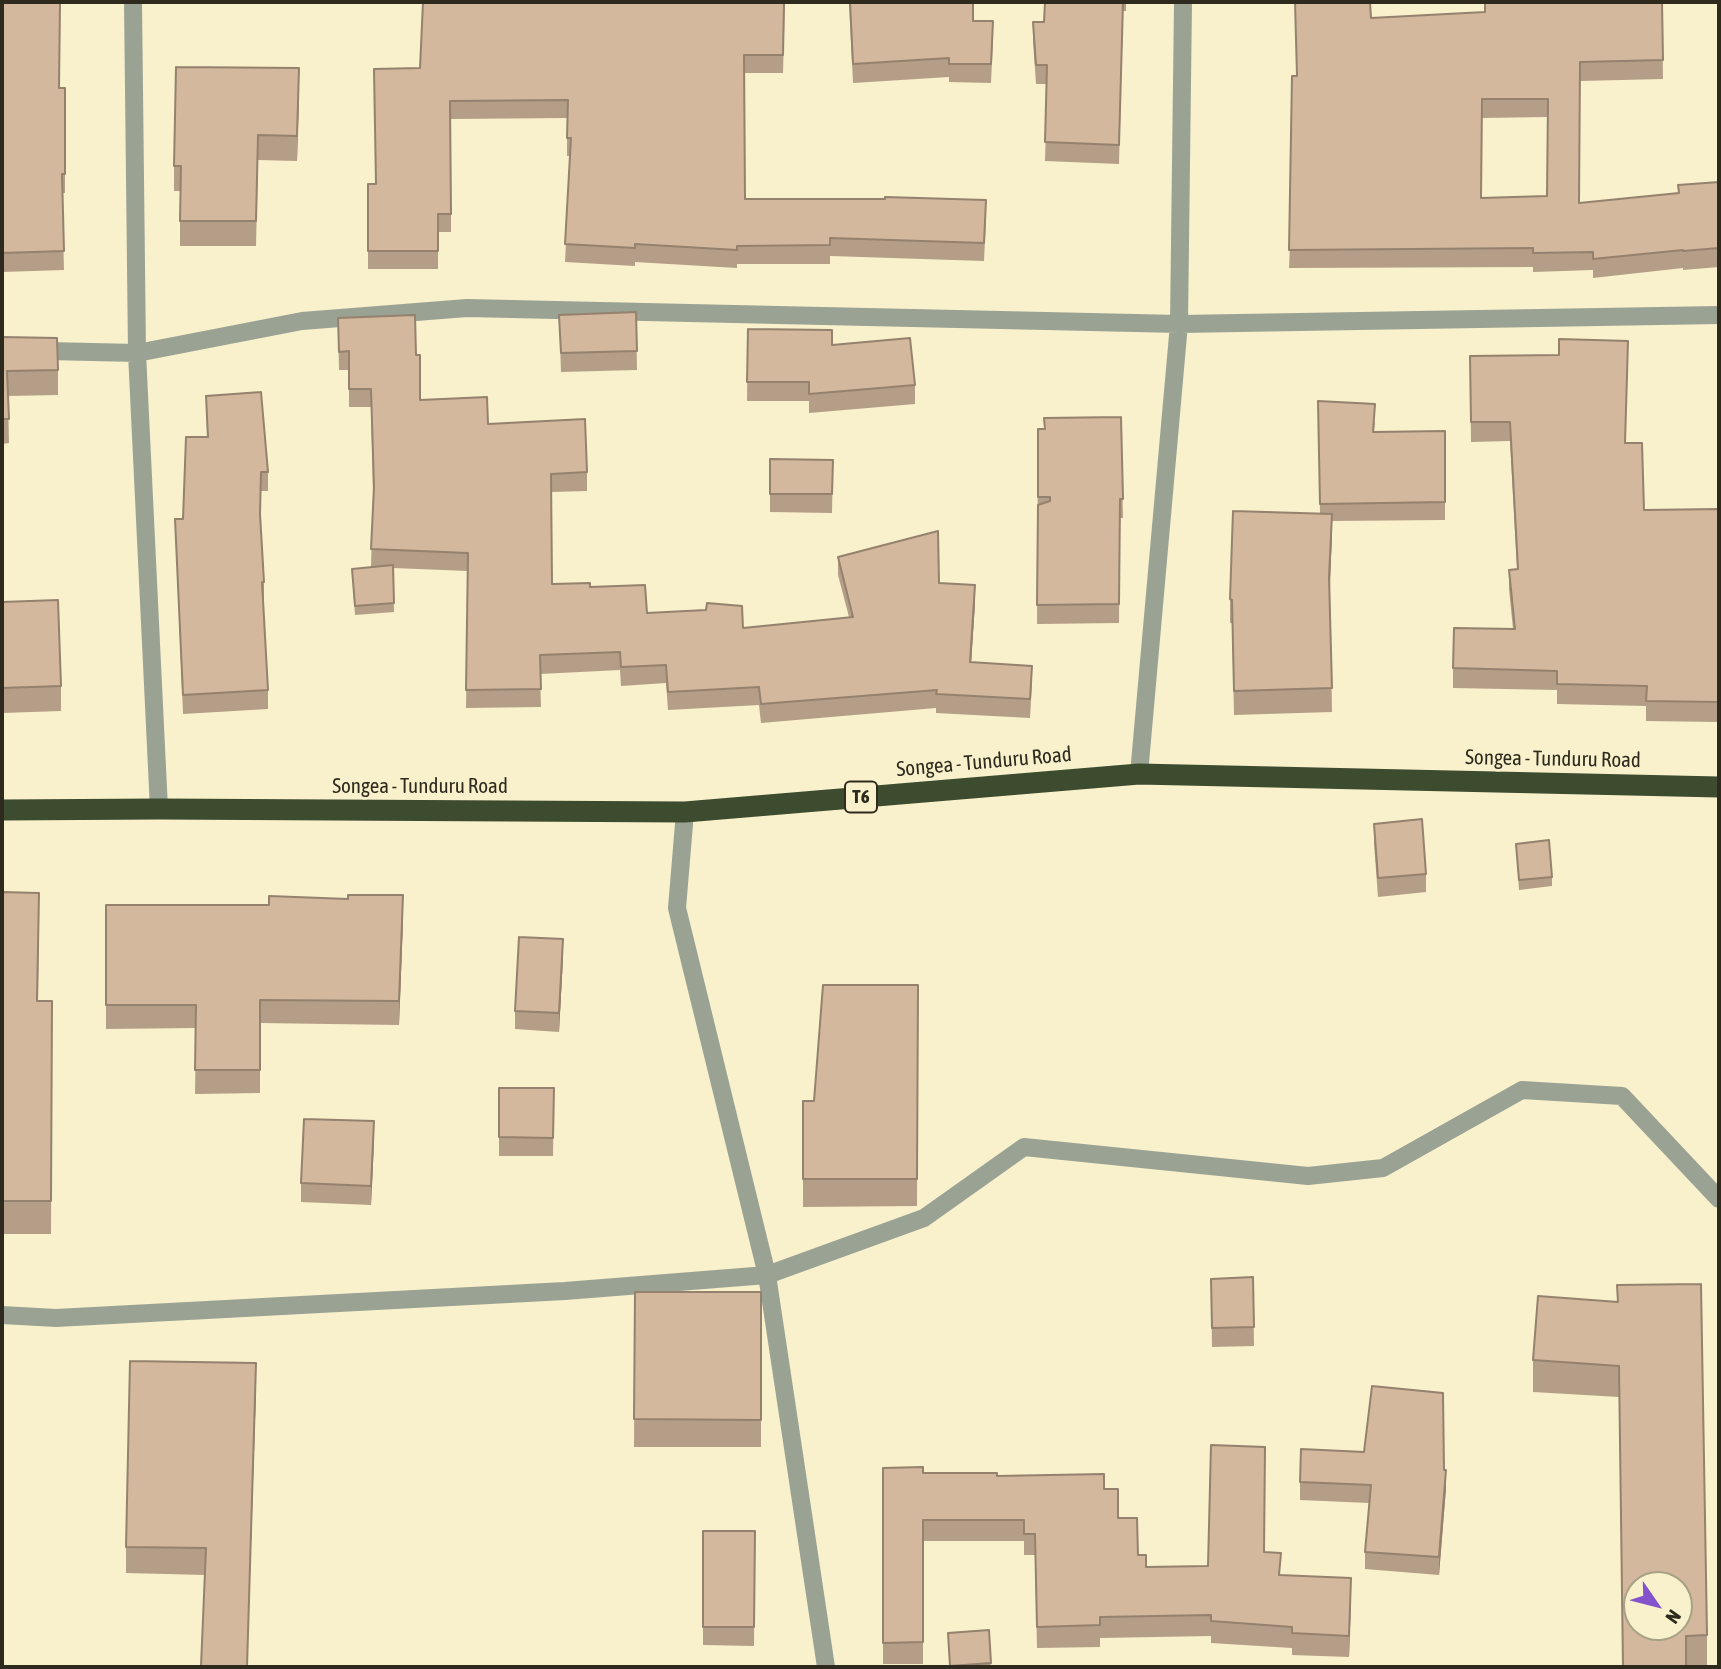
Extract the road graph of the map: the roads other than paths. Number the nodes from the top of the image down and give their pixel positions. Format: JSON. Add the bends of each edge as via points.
{"nodes":[{"id":1,"x":133,"y":2,"type":"edge"},
{"id":2,"x":1182,"y":2,"type":"edge"},
{"id":3,"x":1719,"y":315,"type":"edge"},
{"id":4,"x":1179,"y":324,"type":"junction"},
{"id":5,"x":2,"y":350,"type":"edge"},
{"id":6,"x":137,"y":353,"type":"junction"},
{"id":7,"x":1139,"y":774,"type":"junction"},
{"id":8,"x":1719,"y":787,"type":"edge"},
{"id":9,"x":159,"y":808,"type":"junction"},
{"id":10,"x":2,"y":810,"type":"edge"},
{"id":11,"x":684,"y":812,"type":"junction"},
{"id":12,"x":1719,"y":1199,"type":"edge"},
{"id":13,"x":767,"y":1275,"type":"junction"},
{"id":14,"x":2,"y":1315,"type":"edge"},
{"id":15,"x":826,"y":1667,"type":"edge"}],
"edges":[{"from":1,"to":6,"type":"street"},
{"from":2,"to":4,"type":"street"},
{"from":3,"to":4,"type":"street"},
{"from":4,"to":6,"type":"street","via":[[467,308],[302,321]]},
{"from":4,"to":7,"type":"street"},
{"from":5,"to":6,"type":"street"},
{"from":6,"to":9,"type":"street"},
{"from":7,"to":8,"type":"highway","name":"Songea - Tunduru Road","number":"T6"},
{"from":7,"to":11,"type":"highway","name":"Songea - Tunduru Road","number":"T6"},
{"from":9,"to":10,"type":"highway","name":"Songea - Tunduru Road","number":"T6"},
{"from":9,"to":11,"type":"highway","name":"Songea - Tunduru Road","number":"T6"},
{"from":11,"to":13,"type":"street","via":[[677,908]]},
{"from":12,"to":13,"type":"street","via":[[1622,1096],[1522,1090],[1383,1168],[1308,1176],[1024,1147],[925,1218]]},
{"from":13,"to":14,"type":"street","via":[[565,1291],[55,1318]]},
{"from":13,"to":15,"type":"street"}]}
